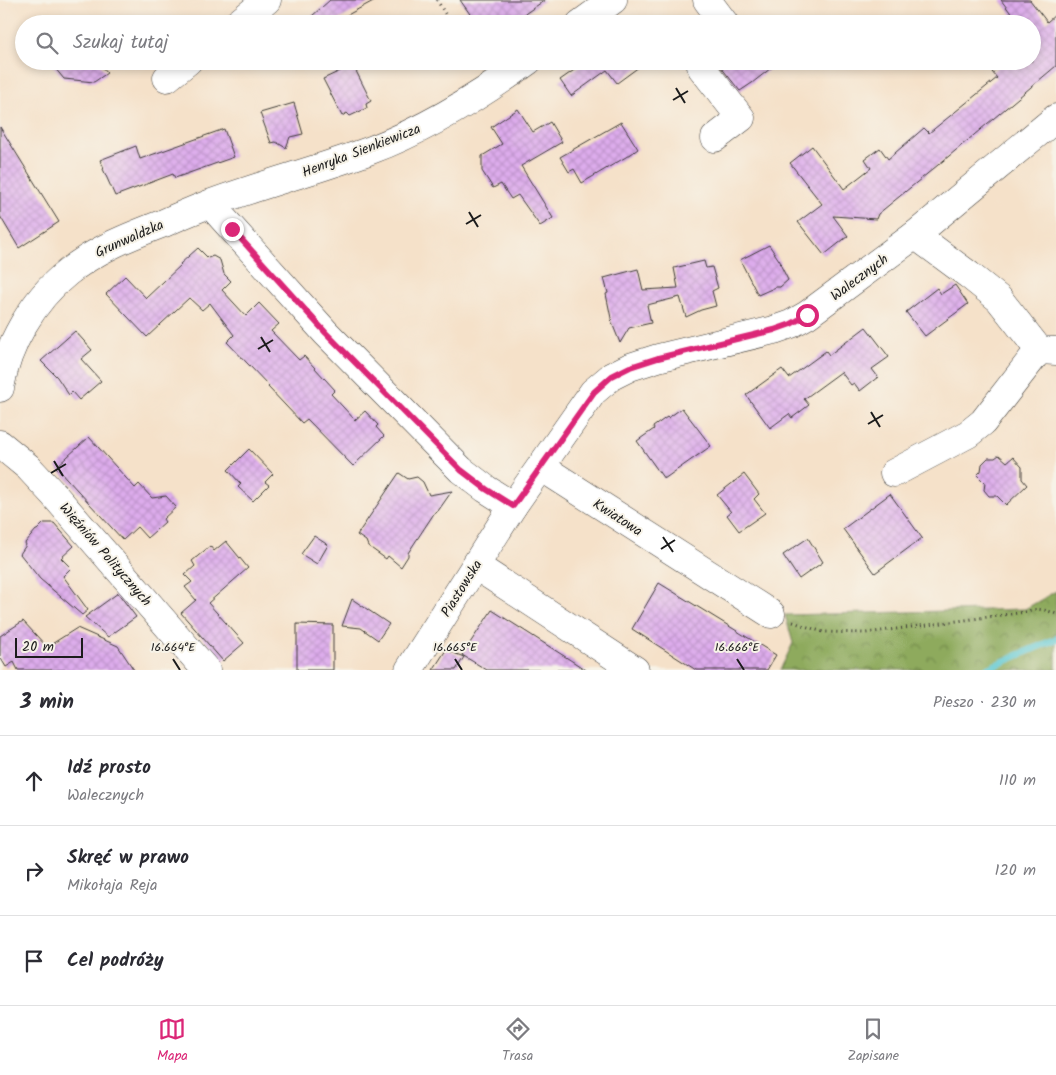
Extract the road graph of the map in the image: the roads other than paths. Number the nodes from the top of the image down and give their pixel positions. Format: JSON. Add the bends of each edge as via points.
{"nodes":[{"id":1,"x":268,"y":0,"type":"edge"},
{"id":2,"x":613,"y":0,"type":"edge"},
{"id":3,"x":707,"y":0,"type":"edge"},
{"id":4,"x":249,"y":15,"type":"edge"},
{"id":5,"x":592,"y":15,"type":"edge"},
{"id":6,"x":718,"y":15,"type":"edge"},
{"id":7,"x":177,"y":70,"type":"edge"},
{"id":8,"x":515,"y":70,"type":"edge"},
{"id":9,"x":704,"y":70,"type":"edge"},
{"id":10,"x":167,"y":78,"type":"dead end"},
{"id":11,"x":1056,"y":118,"type":"edge"},
{"id":12,"x":715,"y":138,"type":"dead end"},
{"id":13,"x":210,"y":204,"type":"junction"},
{"id":14,"x":916,"y":235,"type":"junction"},
{"id":15,"x":1047,"y":350,"type":"edge"},
{"id":16,"x":0,"y":388,"type":"edge"},
{"id":17,"x":0,"y":444,"type":"edge"},
{"id":18,"x":541,"y":467,"type":"junction"},
{"id":19,"x":894,"y":473,"type":"dead end"},
{"id":20,"x":513,"y":506,"type":"junction"},
{"id":21,"x":476,"y":566,"type":"junction"},
{"id":22,"x":772,"y":614,"type":"road end"},
{"id":23,"x":206,"y":670,"type":"edge"},
{"id":24,"x":409,"y":670,"type":"edge"},
{"id":25,"x":635,"y":670,"type":"edge"}],
"edges":[{"from":1,"to":4,"type":"street"},
{"from":2,"to":5,"type":"street"},
{"from":3,"to":6,"type":"street"},
{"from":7,"to":10,"type":"street"},
{"from":8,"to":13,"type":"street","name":"Henryka Sienkiewicza","via":[[426,126],[398,139]]},
{"from":9,"to":12,"type":"street","via":[[741,118]]},
{"from":11,"to":14,"type":"street","name":"Walecznych"},
{"from":13,"to":16,"type":"street","name":"Grunwaldzka","via":[[116,242],[67,273],[39,301],[26,321],[14,343]]},
{"from":13,"to":20,"type":"street","via":[[326,333],[461,470]]},
{"from":14,"to":15,"type":"street","via":[[998,299]]},
{"from":14,"to":18,"type":"street","name":"Walecznych","via":[[791,324],[658,358],[612,376],[594,392]]},
{"from":15,"to":19,"type":"street","via":[[968,434]]},
{"from":17,"to":23,"type":"street","name":"Więźniów Politycznych","via":[[54,494]]},
{"from":18,"to":20,"type":"street","name":"Walecznych"},
{"from":18,"to":22,"type":"street","name":"Kwiatowa"},
{"from":20,"to":21,"type":"street","name":"Piastowska"},
{"from":21,"to":24,"type":"street","name":"Piastowska"},
{"from":21,"to":25,"type":"street"}]}
